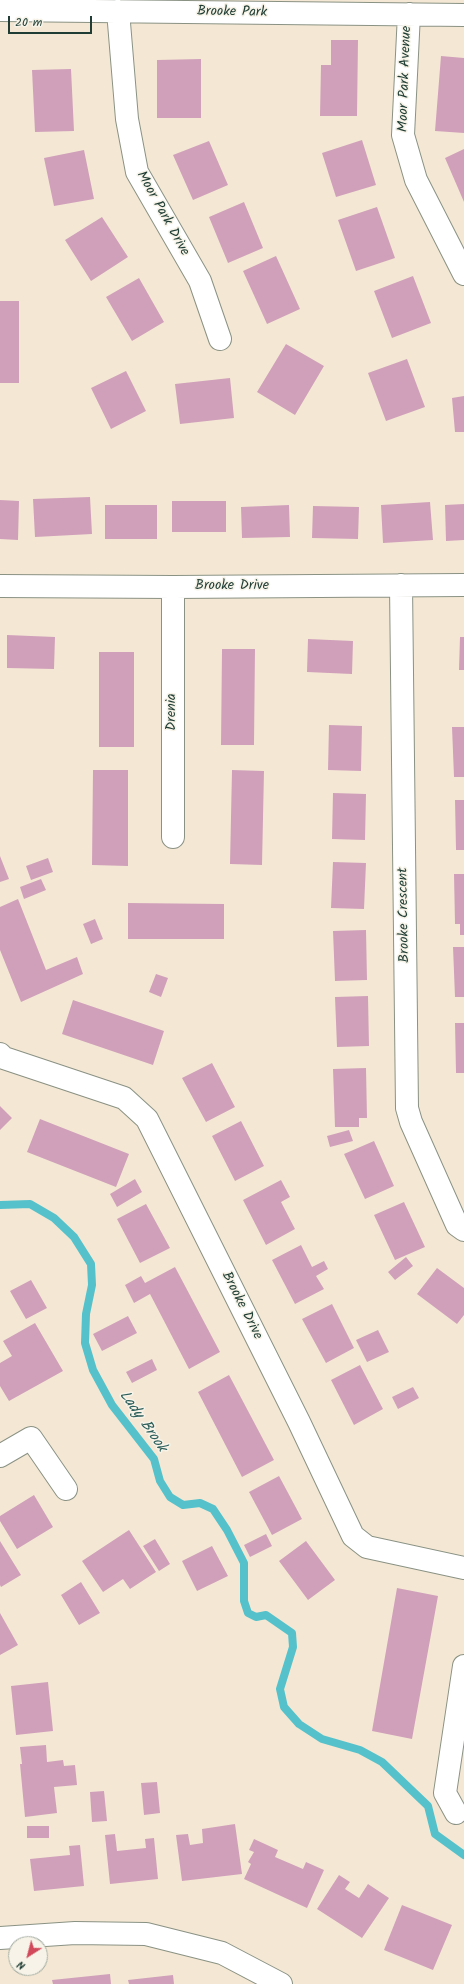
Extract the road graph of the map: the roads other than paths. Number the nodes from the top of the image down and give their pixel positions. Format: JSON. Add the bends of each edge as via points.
{"nodes":[{"id":1,"x":252,"y":6,"type":"edge"},
{"id":2,"x":8,"y":7,"type":"edge"},
{"id":3,"x":118,"y":11,"type":"junction"},
{"id":4,"x":409,"y":14,"type":"junction"},
{"id":5,"x":464,"y":15,"type":"edge"},
{"id":6,"x":464,"y":274,"type":"edge"},
{"id":7,"x":220,"y":339,"type":"dead end"},
{"id":8,"x":401,"y":585,"type":"junction"},
{"id":9,"x":464,"y":585,"type":"edge"},
{"id":10,"x":0,"y":586,"type":"edge"},
{"id":11,"x":172,"y":587,"type":"junction"},
{"id":12,"x":173,"y":837,"type":"dead end"},
{"id":13,"x":0,"y":1054,"type":"edge"},
{"id":14,"x":464,"y":1230,"type":"edge"},
{"id":15,"x":0,"y":1456,"type":"edge"},
{"id":16,"x":66,"y":1489,"type":"dead end"},
{"id":17,"x":464,"y":1568,"type":"edge"},
{"id":18,"x":464,"y":1666,"type":"edge"},
{"id":19,"x":456,"y":1813,"type":"dead end"},
{"id":20,"x":0,"y":1938,"type":"edge"},
{"id":21,"x":282,"y":1984,"type":"edge"}],
"edges":[{"from":1,"to":3,"type":"street","name":"Brooke Park"},
{"from":1,"to":4,"type":"street","name":"Brooke Park"},
{"from":2,"to":3,"type":"street","name":"Brooke Park"},
{"from":3,"to":7,"type":"street","name":"Moor Park Drive","via":[[126,119],[137,172],[200,281]]},
{"from":4,"to":5,"type":"street","name":"Brooke Park"},
{"from":4,"to":6,"type":"street","name":"Moor Park Avenue","via":[[403,135],[416,180]]},
{"from":8,"to":9,"type":"street","name":"Brooke Drive"},
{"from":8,"to":11,"type":"street","name":"Brooke Drive"},
{"from":8,"to":14,"type":"street","name":"Brooke Crescent","via":[[407,1108],[457,1225]]},
{"from":10,"to":11,"type":"street","name":"Brooke Drive"},
{"from":11,"to":12,"type":"street","name":"Drenia"},
{"from":13,"to":17,"type":"street","name":"Brooke Drive","via":[[4,1058],[124,1098],[147,1119],[353,1536],[367,1547]]},
{"from":15,"to":16,"type":"street","via":[[31,1438]]},
{"from":18,"to":19,"type":"street","via":[[445,1793]]},
{"from":20,"to":21,"type":"street","via":[[75,1933],[146,1934],[222,1953]]}]}
